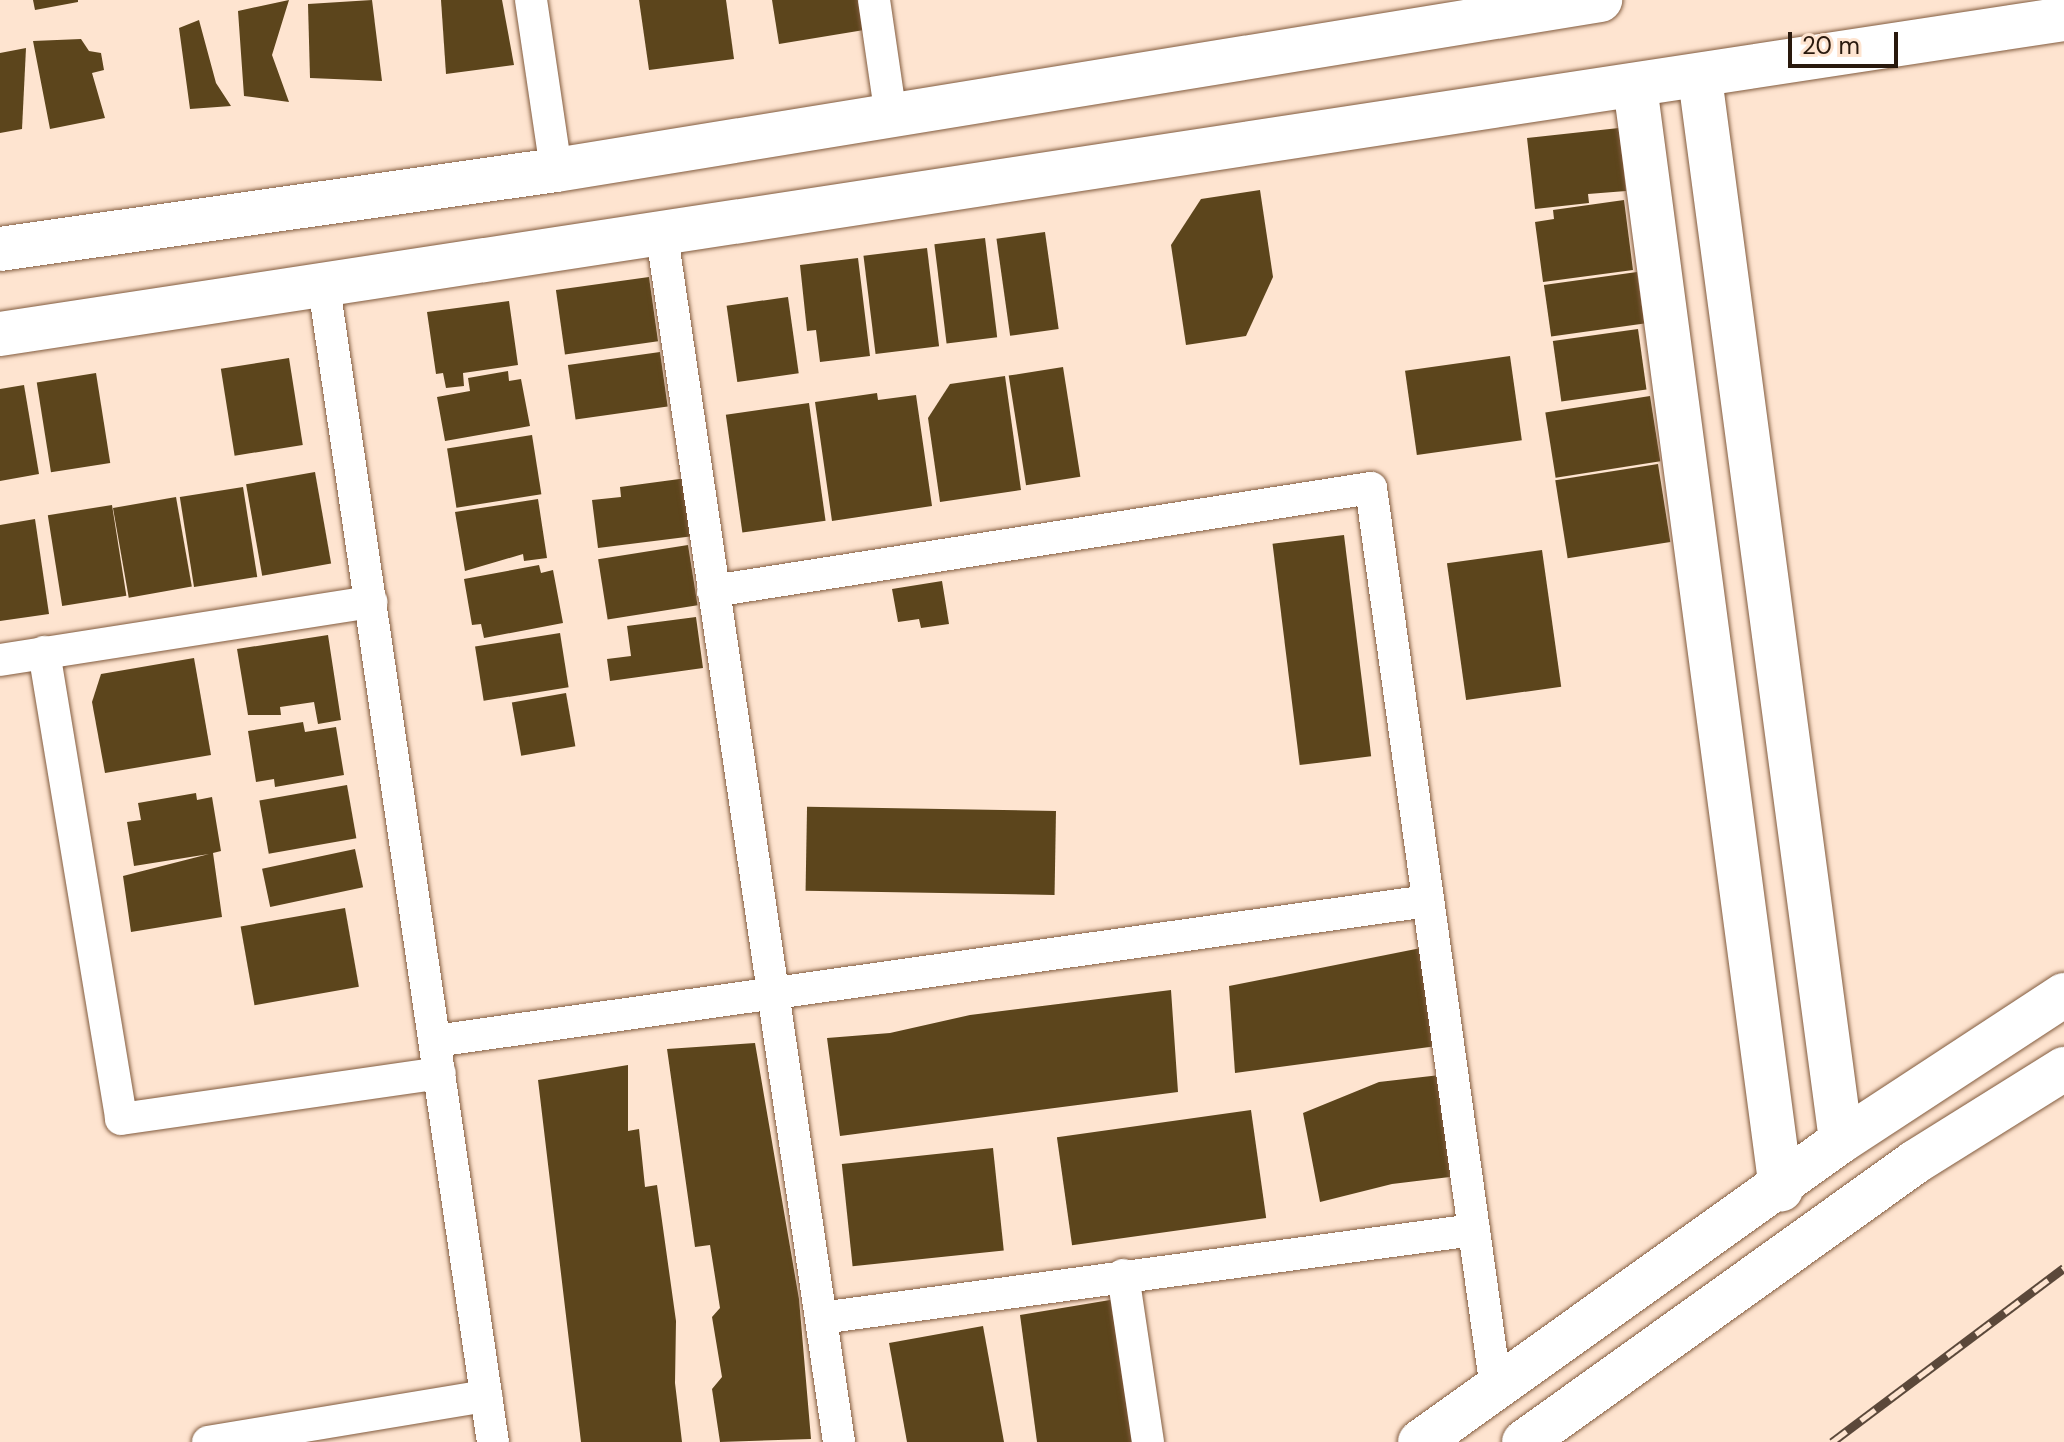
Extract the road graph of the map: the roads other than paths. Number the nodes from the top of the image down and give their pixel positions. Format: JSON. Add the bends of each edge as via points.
{"nodes":[{"id":1,"x":531,"y":0,"type":"edge"},
{"id":2,"x":874,"y":0,"type":"edge"},
{"id":3,"x":1600,"y":0,"type":"edge"},
{"id":4,"x":2064,"y":19,"type":"edge"},
{"id":5,"x":1700,"y":78,"type":"junction"},
{"id":6,"x":1635,"y":86,"type":"junction"},
{"id":7,"x":891,"y":117,"type":"junction"},
{"id":8,"x":556,"y":170,"type":"junction"},
{"id":9,"x":662,"y":236,"type":"junction"},
{"id":10,"x":0,"y":249,"type":"edge"},
{"id":11,"x":324,"y":287,"type":"junction"},
{"id":12,"x":0,"y":334,"type":"edge"},
{"id":13,"x":713,"y":591,"type":"junction"},
{"id":14,"x":372,"y":602,"type":"junction"},
{"id":15,"x":44,"y":652,"type":"junction"},
{"id":16,"x":0,"y":660,"type":"edge"},
{"id":17,"x":1427,"y":901,"type":"junction"},
{"id":18,"x":773,"y":993,"type":"junction"},
{"id":19,"x":2064,"y":995,"type":"edge"},
{"id":20,"x":435,"y":1041,"type":"junction"},
{"id":21,"x":2064,"y":1069,"type":"edge"},
{"id":22,"x":440,"y":1073,"type":"junction"},
{"id":23,"x":1841,"y":1141,"type":"junction"},
{"id":24,"x":1781,"y":1189,"type":"junction"},
{"id":25,"x":1474,"y":1230,"type":"junction"},
{"id":26,"x":1123,"y":1275,"type":"junction"},
{"id":27,"x":821,"y":1318,"type":"junction"},
{"id":28,"x":1496,"y":1389,"type":"junction"},
{"id":29,"x":486,"y":1396,"type":"junction"},
{"id":30,"x":208,"y":1442,"type":"edge"},
{"id":31,"x":493,"y":1442,"type":"edge"},
{"id":32,"x":839,"y":1442,"type":"edge"},
{"id":33,"x":1148,"y":1442,"type":"edge"},
{"id":34,"x":1420,"y":1442,"type":"edge"},
{"id":35,"x":1524,"y":1442,"type":"edge"}],
"edges":[{"from":1,"to":8,"type":"street"},
{"from":2,"to":7,"type":"street"},
{"from":3,"to":7,"type":"main road"},
{"from":4,"to":5,"type":"main road"},
{"from":5,"to":6,"type":"main road"},
{"from":5,"to":23,"type":"main road"},
{"from":6,"to":9,"type":"main road"},
{"from":6,"to":24,"type":"main road"},
{"from":7,"to":8,"type":"main road"},
{"from":8,"to":10,"type":"main road"},
{"from":9,"to":11,"type":"main road"},
{"from":9,"to":13,"type":"street"},
{"from":11,"to":12,"type":"main road"},
{"from":11,"to":14,"type":"street"},
{"from":13,"to":17,"type":"street","via":[[1371,488]]},
{"from":13,"to":18,"type":"street"},
{"from":14,"to":15,"type":"street"},
{"from":14,"to":20,"type":"street"},
{"from":15,"to":16,"type":"street"},
{"from":15,"to":22,"type":"street","via":[[121,1119]]},
{"from":17,"to":18,"type":"street"},
{"from":17,"to":25,"type":"street"},
{"from":18,"to":20,"type":"street"},
{"from":18,"to":27,"type":"street"},
{"from":19,"to":23,"type":"main road"},
{"from":20,"to":22,"type":"street"},
{"from":21,"to":35,"type":"main road","via":[[1915,1162]]},
{"from":22,"to":29,"type":"street"},
{"from":23,"to":24,"type":"main road"},
{"from":24,"to":28,"type":"main road"},
{"from":25,"to":26,"type":"street"},
{"from":25,"to":28,"type":"street"},
{"from":26,"to":27,"type":"street"},
{"from":26,"to":33,"type":"street"},
{"from":27,"to":32,"type":"street"},
{"from":28,"to":34,"type":"main road"},
{"from":29,"to":30,"type":"street"},
{"from":29,"to":31,"type":"street"}]}
